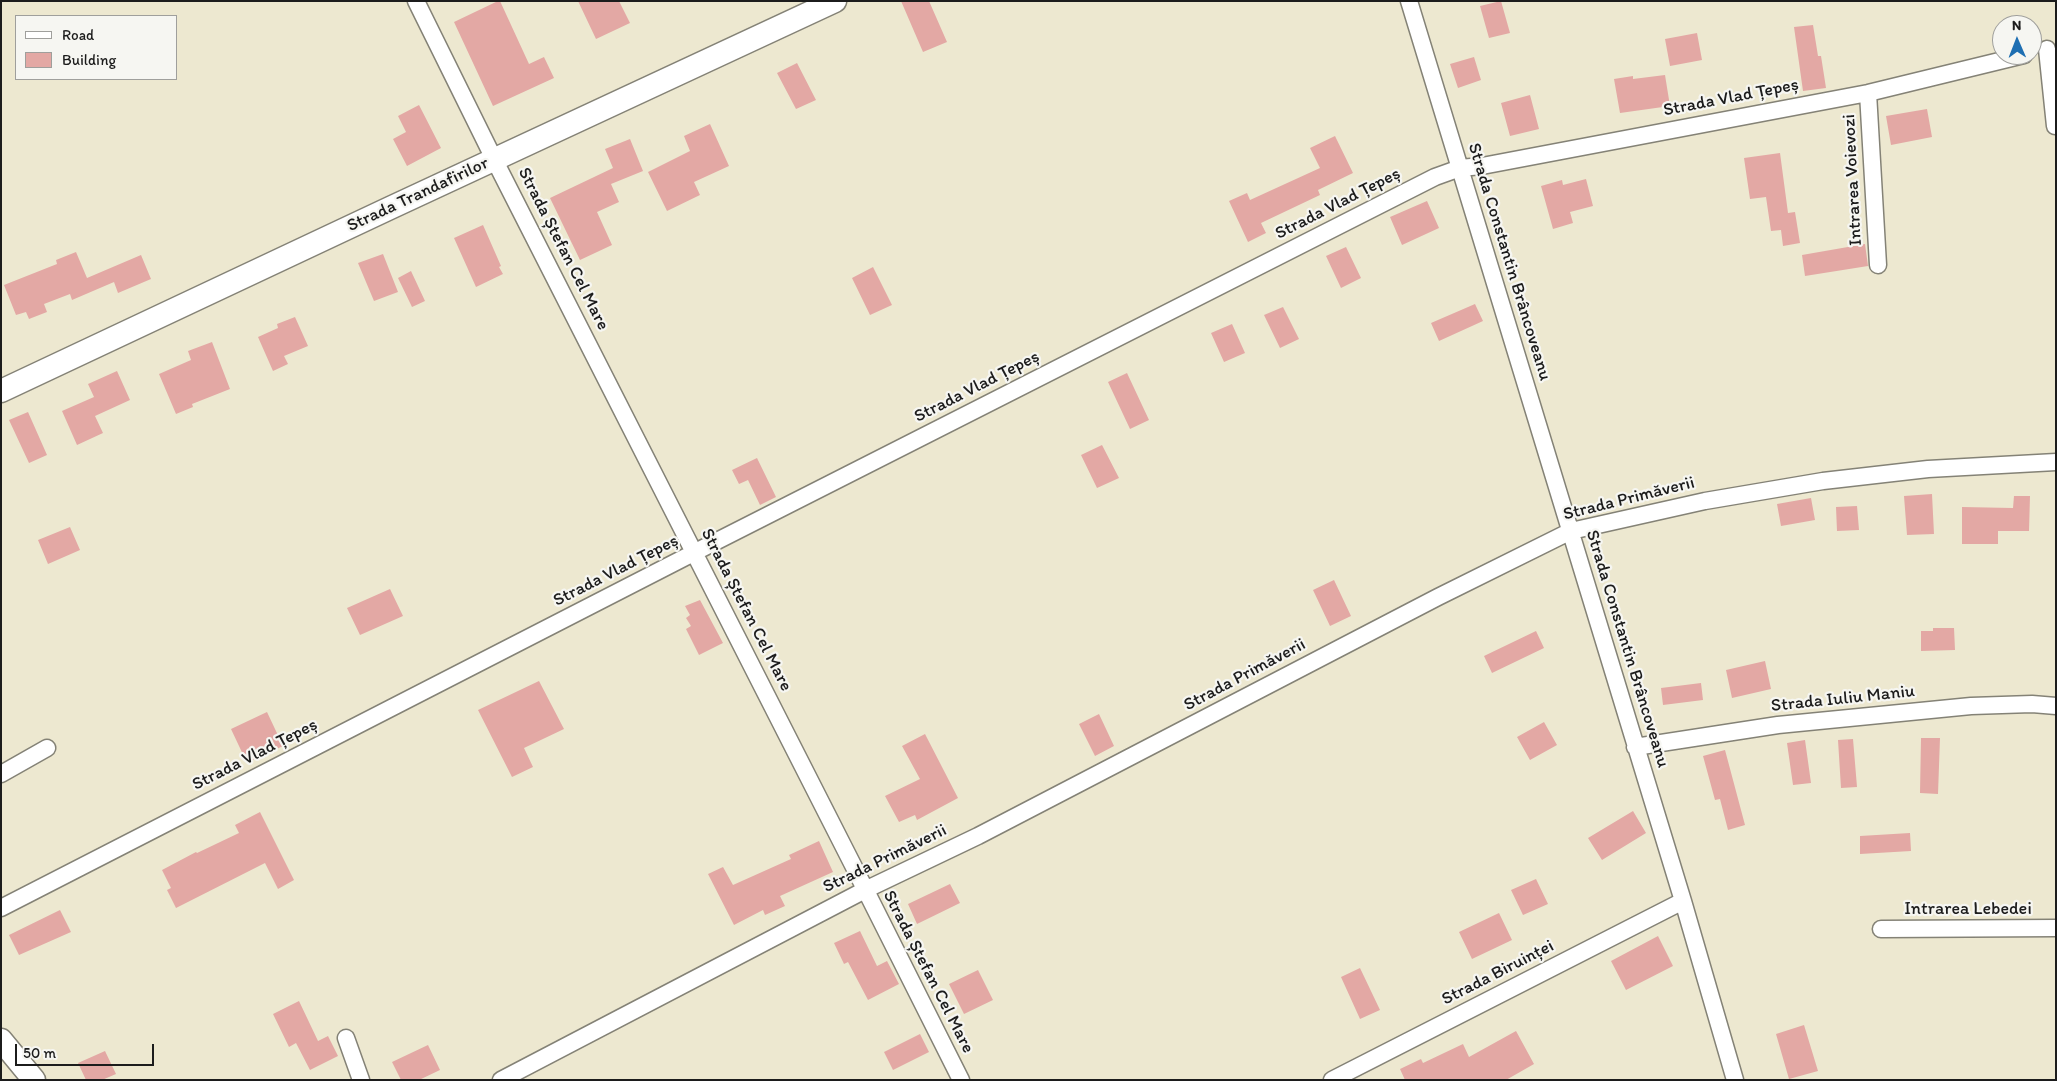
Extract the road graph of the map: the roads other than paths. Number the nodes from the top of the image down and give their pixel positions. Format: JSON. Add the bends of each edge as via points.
{"nodes":[{"id":1,"x":416,"y":1,"type":"edge"},
{"id":2,"x":835,"y":1,"type":"edge"},
{"id":3,"x":1410,"y":1,"type":"edge"},
{"id":4,"x":2045,"y":49,"type":"edge"},
{"id":5,"x":1992,"y":63,"type":"edge"},
{"id":6,"x":1868,"y":93,"type":"junction"},
{"id":7,"x":2055,"y":126,"type":"edge"},
{"id":8,"x":494,"y":159,"type":"junction"},
{"id":9,"x":1460,"y":168,"type":"junction"},
{"id":10,"x":1878,"y":265,"type":"dead end"},
{"id":11,"x":1,"y":391,"type":"edge"},
{"id":12,"x":2056,"y":462,"type":"edge"},
{"id":13,"x":1571,"y":531,"type":"junction"},
{"id":14,"x":694,"y":553,"type":"junction"},
{"id":15,"x":2056,"y":706,"type":"edge"},
{"id":16,"x":1635,"y":747,"type":"junction"},
{"id":17,"x":48,"y":748,"type":"dead end"},
{"id":18,"x":1,"y":774,"type":"edge"},
{"id":19,"x":865,"y":890,"type":"junction"},
{"id":20,"x":1683,"y":901,"type":"junction"},
{"id":21,"x":1,"y":908,"type":"edge"},
{"id":22,"x":2056,"y":928,"type":"edge"},
{"id":23,"x":1880,"y":930,"type":"dead end"},
{"id":24,"x":346,"y":1038,"type":"dead end"},
{"id":25,"x":1,"y":1040,"type":"edge"},
{"id":26,"x":34,"y":1080,"type":"edge"},
{"id":27,"x":361,"y":1080,"type":"edge"},
{"id":28,"x":501,"y":1080,"type":"edge"},
{"id":29,"x":961,"y":1080,"type":"edge"},
{"id":30,"x":1332,"y":1080,"type":"edge"},
{"id":31,"x":1735,"y":1080,"type":"edge"}],
"edges":[{"from":1,"to":8,"type":"street","name":"Strada Ștefan Cel Mare"},
{"from":2,"to":8,"type":"main road","name":"Strada Trandafirilor"},
{"from":3,"to":9,"type":"street","name":"Strada Constantin Brâncoveanu"},
{"from":4,"to":7,"type":"street"},
{"from":5,"to":6,"type":"street","name":"Strada Vlad Țepeș"},
{"from":6,"to":9,"type":"street","name":"Strada Vlad Țepeș"},
{"from":6,"to":10,"type":"street","name":"Intrarea Voievozi"},
{"from":8,"to":11,"type":"main road","name":"Strada Trandafirilor"},
{"from":8,"to":14,"type":"street","name":"Strada Ștefan Cel Mare"},
{"from":9,"to":13,"type":"street","name":"Strada Constantin Brâncoveanu"},
{"from":9,"to":14,"type":"street","name":"Strada Vlad Țepeș","via":[[1426,181]]},
{"from":12,"to":13,"type":"street","name":"Strada Primăverii","via":[[1928,469],[1823,481],[1705,501]]},
{"from":13,"to":16,"type":"street","name":"Strada Constantin Brâncoveanu"},
{"from":13,"to":19,"type":"street","name":"Strada Primăverii","via":[[978,836]]},
{"from":14,"to":19,"type":"street","name":"Strada Ștefan Cel Mare"},
{"from":14,"to":21,"type":"street","name":"Strada Vlad Țepeș"},
{"from":15,"to":16,"type":"street","name":"Strada Iuliu Maniu","via":[[1971,706],[1778,725]]},
{"from":16,"to":20,"type":"street","name":"Strada Constantin Brâncoveanu"},
{"from":17,"to":18,"type":"street"},
{"from":19,"to":28,"type":"street","name":"Strada Primăverii"},
{"from":19,"to":29,"type":"street","name":"Strada Ștefan Cel Mare"},
{"from":20,"to":30,"type":"street","name":"Strada Biruinței"},
{"from":20,"to":31,"type":"street","name":"Strada Constantin Brâncoveanu"},
{"from":22,"to":23,"type":"street","name":"Intrarea Lebedei"},
{"from":24,"to":27,"type":"street"},
{"from":25,"to":26,"type":"main road"}]}
